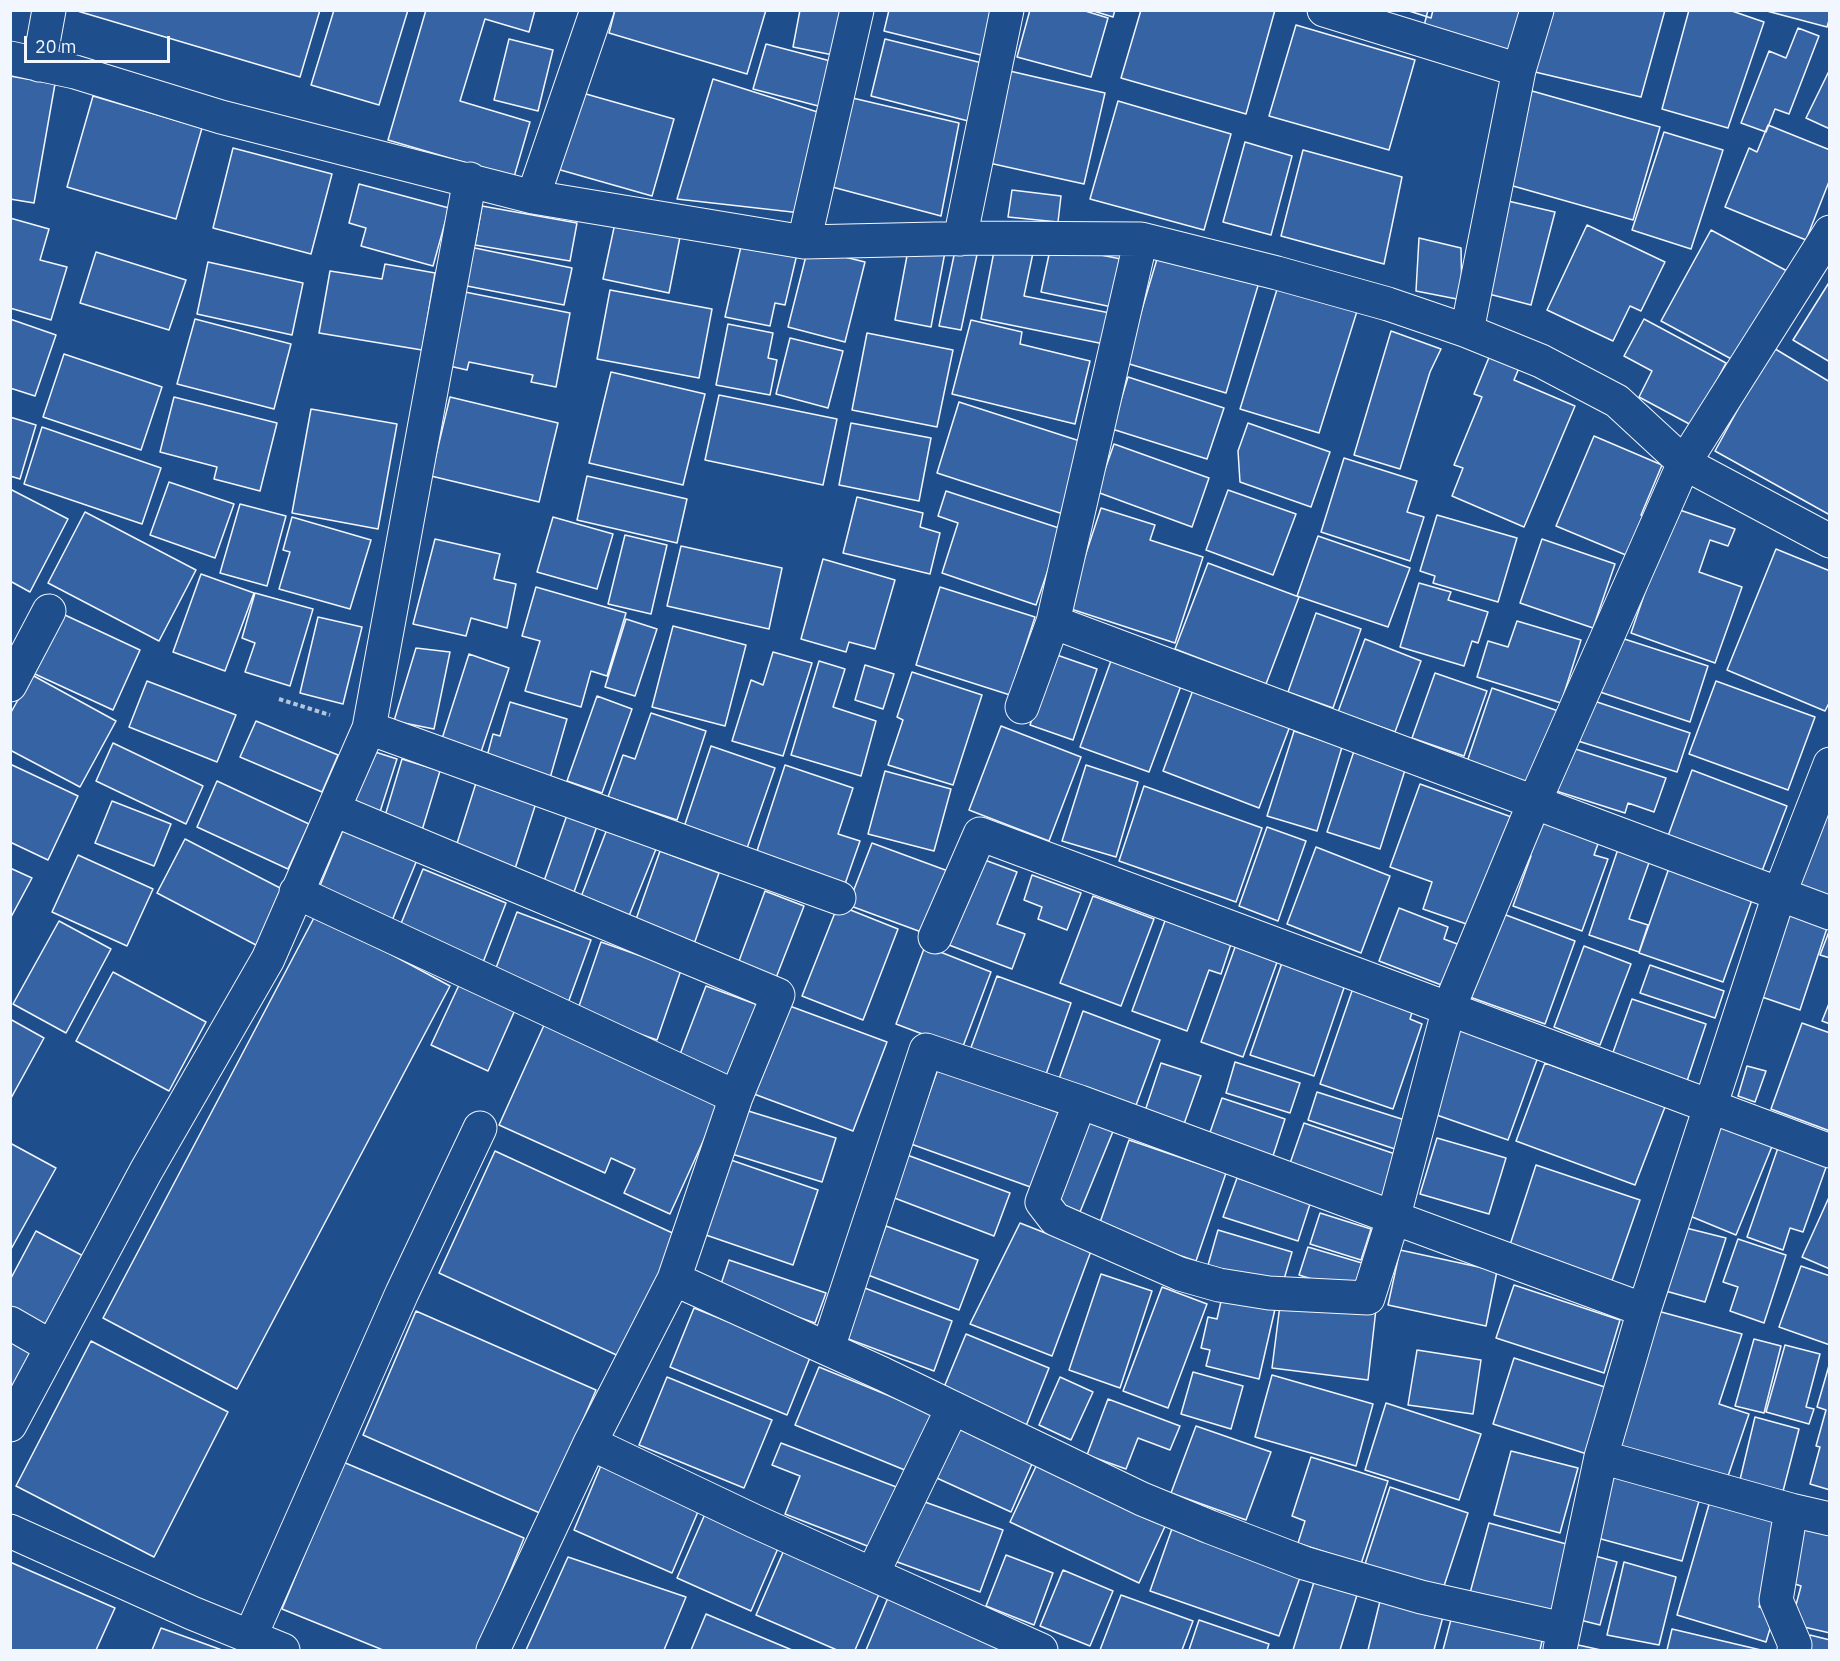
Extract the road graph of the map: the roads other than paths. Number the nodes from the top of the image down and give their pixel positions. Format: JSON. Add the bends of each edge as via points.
{"nodes":[{"id":1,"x":49,"y":10,"type":"edge"},
{"id":2,"x":597,"y":10,"type":"edge"},
{"id":3,"x":857,"y":10,"type":"edge"},
{"id":4,"x":1007,"y":10,"type":"edge"},
{"id":5,"x":1324,"y":10,"type":"edge"},
{"id":6,"x":1537,"y":10,"type":"edge"},
{"id":7,"x":25,"y":61,"type":"edge"},
{"id":8,"x":1519,"y":70,"type":"junction"},
{"id":9,"x":470,"y":179,"type":"junction"},
{"id":10,"x":533,"y":197,"type":"junction"},
{"id":11,"x":960,"y":239,"type":"junction"},
{"id":12,"x":1142,"y":239,"type":"junction"},
{"id":13,"x":804,"y":242,"type":"junction"},
{"id":14,"x":1826,"y":247,"type":"edge"},
{"id":15,"x":1467,"y":331,"type":"junction"},
{"id":16,"x":1683,"y":464,"type":"junction"},
{"id":17,"x":1830,"y":541,"type":"edge"},
{"id":18,"x":49,"y":611,"type":"dead end"},
{"id":19,"x":1053,"y":622,"type":"junction"},
{"id":20,"x":10,"y":686,"type":"edge"},
{"id":21,"x":1022,"y":707,"type":"dead end"},
{"id":22,"x":369,"y":728,"type":"junction"},
{"id":23,"x":1830,"y":764,"type":"edge"},
{"id":24,"x":1534,"y":803,"type":"junction"},
{"id":25,"x":335,"y":810,"type":"junction"},
{"id":26,"x":296,"y":892,"type":"junction"},
{"id":27,"x":1779,"y":894,"type":"junction"},
{"id":28,"x":839,"y":898,"type":"dead end"},
{"id":29,"x":1830,"y":914,"type":"edge"},
{"id":30,"x":935,"y":937,"type":"dead end"},
{"id":31,"x":1449,"y":1008,"type":"junction"},
{"id":32,"x":736,"y":1097,"type":"junction"},
{"id":33,"x":1080,"y":1102,"type":"junction"},
{"id":34,"x":1712,"y":1108,"type":"junction"},
{"id":35,"x":480,"y":1128,"type":"dead end"},
{"id":36,"x":1830,"y":1151,"type":"edge"},
{"id":37,"x":1393,"y":1220,"type":"junction"},
{"id":38,"x":674,"y":1279,"type":"junction"},
{"id":39,"x":1644,"y":1310,"type":"junction"},
{"id":40,"x":10,"y":1323,"type":"edge"},
{"id":41,"x":50,"y":1346,"type":"junction"},
{"id":42,"x":828,"y":1348,"type":"junction"},
{"id":43,"x":952,"y":1409,"type":"junction"},
{"id":44,"x":10,"y":1425,"type":"edge"},
{"id":45,"x":590,"y":1443,"type":"junction"},
{"id":46,"x":1601,"y":1457,"type":"junction"},
{"id":47,"x":1791,"y":1510,"type":"junction"},
{"id":48,"x":1830,"y":1519,"type":"edge"},
{"id":49,"x":10,"y":1531,"type":"edge"},
{"id":50,"x":873,"y":1573,"type":"junction"},
{"id":51,"x":250,"y":1637,"type":"junction"},
{"id":52,"x":1562,"y":1640,"type":"edge"},
{"id":53,"x":283,"y":1650,"type":"edge"},
{"id":54,"x":493,"y":1650,"type":"edge"},
{"id":55,"x":1041,"y":1650,"type":"edge"},
{"id":56,"x":1794,"y":1650,"type":"edge"}],
"edges":[{"from":1,"to":7,"type":"street"},
{"from":2,"to":10,"type":"street"},
{"from":3,"to":13,"type":"street"},
{"from":4,"to":11,"type":"street"},
{"from":5,"to":8,"type":"street"},
{"from":6,"to":8,"type":"street"},
{"from":7,"to":9,"type":"street","via":[[75,72],[221,117]]},
{"from":8,"to":15,"type":"street"},
{"from":9,"to":10,"type":"street"},
{"from":9,"to":22,"type":"street"},
{"from":10,"to":13,"type":"street"},
{"from":11,"to":12,"type":"street"},
{"from":11,"to":13,"type":"street"},
{"from":12,"to":15,"type":"street","via":[[1388,304]]},
{"from":12,"to":19,"type":"street"},
{"from":14,"to":16,"type":"street"},
{"from":15,"to":16,"type":"street","via":[[1541,361],[1617,401]]},
{"from":16,"to":17,"type":"street"},
{"from":16,"to":24,"type":"street"},
{"from":18,"to":20,"type":"street"},
{"from":19,"to":21,"type":"street"},
{"from":19,"to":24,"type":"street"},
{"from":22,"to":25,"type":"street"},
{"from":22,"to":28,"type":"street"},
{"from":23,"to":27,"type":"street"},
{"from":24,"to":27,"type":"street"},
{"from":24,"to":31,"type":"street"},
{"from":25,"to":26,"type":"street"},
{"from":25,"to":32,"type":"street","via":[[777,995]]},
{"from":26,"to":32,"type":"street"},
{"from":26,"to":41,"type":"street","via":[[268,960]]},
{"from":27,"to":29,"type":"street"},
{"from":27,"to":34,"type":"street"},
{"from":30,"to":31,"type":"street","via":[[980,834]]},
{"from":31,"to":34,"type":"street"},
{"from":31,"to":37,"type":"street"},
{"from":32,"to":38,"type":"street"},
{"from":33,"to":37,"type":"street"},
{"from":33,"to":37,"type":"street","via":[[1042,1202],[1055,1219],[1180,1274],[1269,1293],[1368,1298]]},
{"from":33,"to":42,"type":"street","via":[[926,1050]]},
{"from":34,"to":36,"type":"street"},
{"from":34,"to":39,"type":"street"},
{"from":35,"to":51,"type":"street","via":[[402,1293]]},
{"from":37,"to":39,"type":"street"},
{"from":38,"to":42,"type":"street"},
{"from":38,"to":45,"type":"street"},
{"from":39,"to":46,"type":"street"},
{"from":40,"to":41,"type":"street"},
{"from":41,"to":44,"type":"street"},
{"from":42,"to":43,"type":"street"},
{"from":43,"to":50,"type":"street"},
{"from":43,"to":52,"type":"street","via":[[1142,1498],[1304,1563]]},
{"from":45,"to":50,"type":"street"},
{"from":45,"to":54,"type":"street"},
{"from":46,"to":47,"type":"street"},
{"from":46,"to":52,"type":"street"},
{"from":47,"to":48,"type":"street"},
{"from":47,"to":56,"type":"street","via":[[1776,1600]]},
{"from":49,"to":51,"type":"street"},
{"from":50,"to":55,"type":"street"},
{"from":51,"to":53,"type":"street"}]}
